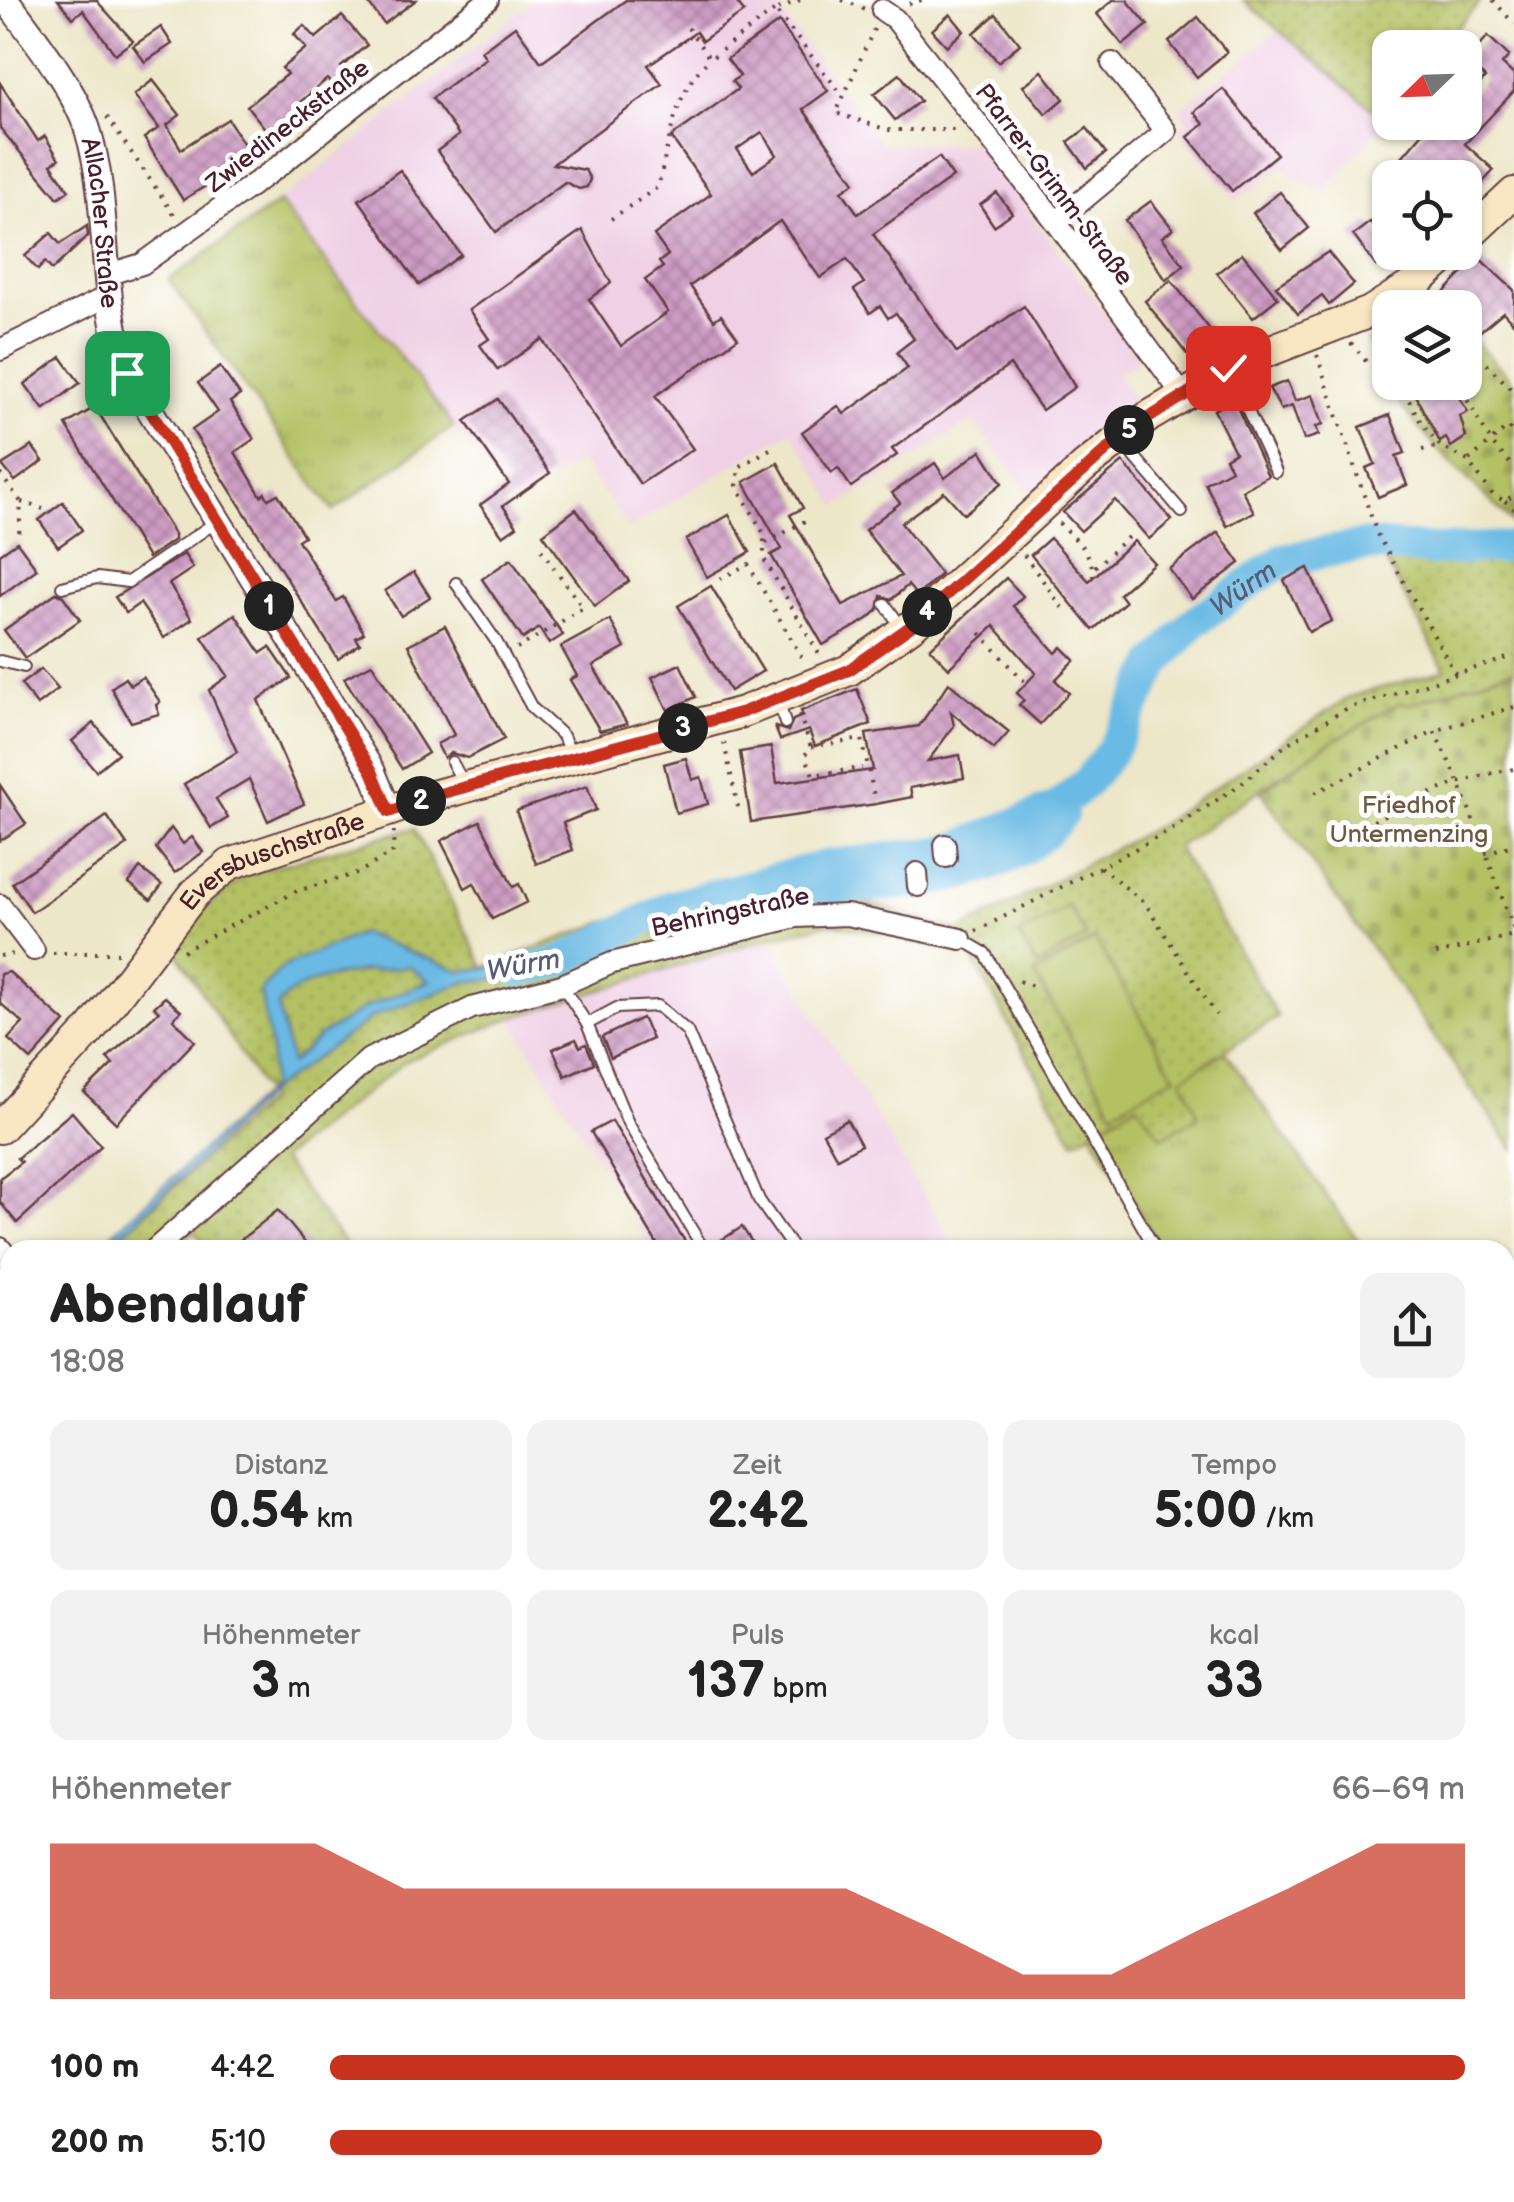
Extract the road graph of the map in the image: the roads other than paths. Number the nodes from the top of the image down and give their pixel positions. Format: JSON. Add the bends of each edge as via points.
{"nodes":[{"id":1,"x":488,"y":0,"type":"edge"},
{"id":2,"x":14,"y":3,"type":"edge"},
{"id":3,"x":882,"y":10,"type":"road end"},
{"id":4,"x":1112,"y":63,"type":"dead end"},
{"id":5,"x":1514,"y":193,"type":"edge"},
{"id":6,"x":1056,"y":222,"type":"junction"},
{"id":7,"x":1482,"y":223,"type":"edge"},
{"id":8,"x":1428,"y":270,"type":"edge"},
{"id":9,"x":109,"y":285,"type":"junction"},
{"id":10,"x":0,"y":350,"type":"edge"},
{"id":11,"x":1228,"y":368,"type":"junction"},
{"id":12,"x":1182,"y":394,"type":"junction"},
{"id":13,"x":1120,"y":438,"type":"junction"},
{"id":14,"x":1276,"y":472,"type":"dead end"},
{"id":15,"x":1182,"y":512,"type":"dead end"},
{"id":16,"x":217,"y":522,"type":"junction"},
{"id":17,"x":456,"y":583,"type":"dead end"},
{"id":18,"x":62,"y":587,"type":"dead end"},
{"id":19,"x":885,"y":604,"type":"dead end"},
{"id":20,"x":905,"y":631,"type":"junction"},
{"id":21,"x":0,"y":661,"type":"edge"},
{"id":22,"x":24,"y":667,"type":"dead end"},
{"id":23,"x":572,"y":758,"type":"junction"},
{"id":24,"x":389,"y":812,"type":"junction"},
{"id":25,"x":0,"y":905,"type":"edge"},
{"id":26,"x":961,"y":939,"type":"joint"},
{"id":27,"x":34,"y":950,"type":"road end"},
{"id":28,"x":562,"y":984,"type":"junction"},
{"id":29,"x":587,"y":1024,"type":"junction"},
{"id":30,"x":0,"y":1128,"type":"edge"},
{"id":31,"x":165,"y":1240,"type":"edge"},
{"id":32,"x":698,"y":1240,"type":"edge"},
{"id":33,"x":787,"y":1240,"type":"edge"},
{"id":34,"x":1150,"y":1240,"type":"edge"}],
"edges":[{"from":1,"to":9,"type":"street","name":"Zwiedineckstraße","via":[[279,166]]},
{"from":2,"to":9,"type":"street","name":"Allacher Straße","via":[[87,126]]},
{"from":3,"to":6,"type":"street","name":"Pfarrer-Grimm-Straße"},
{"from":4,"to":6,"type":"street","via":[[1166,130]]},
{"from":5,"to":7,"type":"main road"},
{"from":6,"to":12,"type":"street","name":"Pfarrer-Grimm-Straße"},
{"from":8,"to":11,"type":"main road","name":"Eversbuschstraße","via":[[1392,299]]},
{"from":9,"to":10,"type":"street","name":"Zwiedineckstraße"},
{"from":9,"to":16,"type":"street","name":"Allacher Straße","via":[[127,373]]},
{"from":11,"to":12,"type":"main road","name":"Eversbuschstraße"},
{"from":11,"to":14,"type":"lane"},
{"from":12,"to":13,"type":"main road","name":"Eversbuschstraße"},
{"from":13,"to":15,"type":"lane"},
{"from":13,"to":20,"type":"main road","name":"Eversbuschstraße"},
{"from":16,"to":18,"type":"lane","via":[[128,582],[98,578]]},
{"from":16,"to":24,"type":"street","name":"Allacher Straße","via":[[372,771]]},
{"from":17,"to":23,"type":"lane","via":[[532,708],[563,736]]},
{"from":19,"to":20,"type":"lane"},
{"from":20,"to":23,"type":"main road","name":"Eversbuschstraße","via":[[801,696]]},
{"from":21,"to":22,"type":"lane"},
{"from":23,"to":24,"type":"main road","name":"Eversbuschstraße","via":[[459,775]]},
{"from":24,"to":30,"type":"main road","name":"Eversbuschstraße","via":[[230,864],[194,894],[91,1029]]},
{"from":25,"to":27,"type":"street"},
{"from":26,"to":28,"type":"street","name":"Behringstraße","via":[[847,916],[796,917],[612,963]]},
{"from":26,"to":34,"type":"lane","via":[[985,953]]},
{"from":28,"to":29,"type":"lane"},
{"from":28,"to":31,"type":"street","name":"Behringstraße","via":[[472,1008],[369,1059]]},
{"from":29,"to":32,"type":"lane","via":[[628,1124]]},
{"from":29,"to":33,"type":"lane","via":[[616,1008],[658,1006],[688,1031],[759,1200]]}]}
